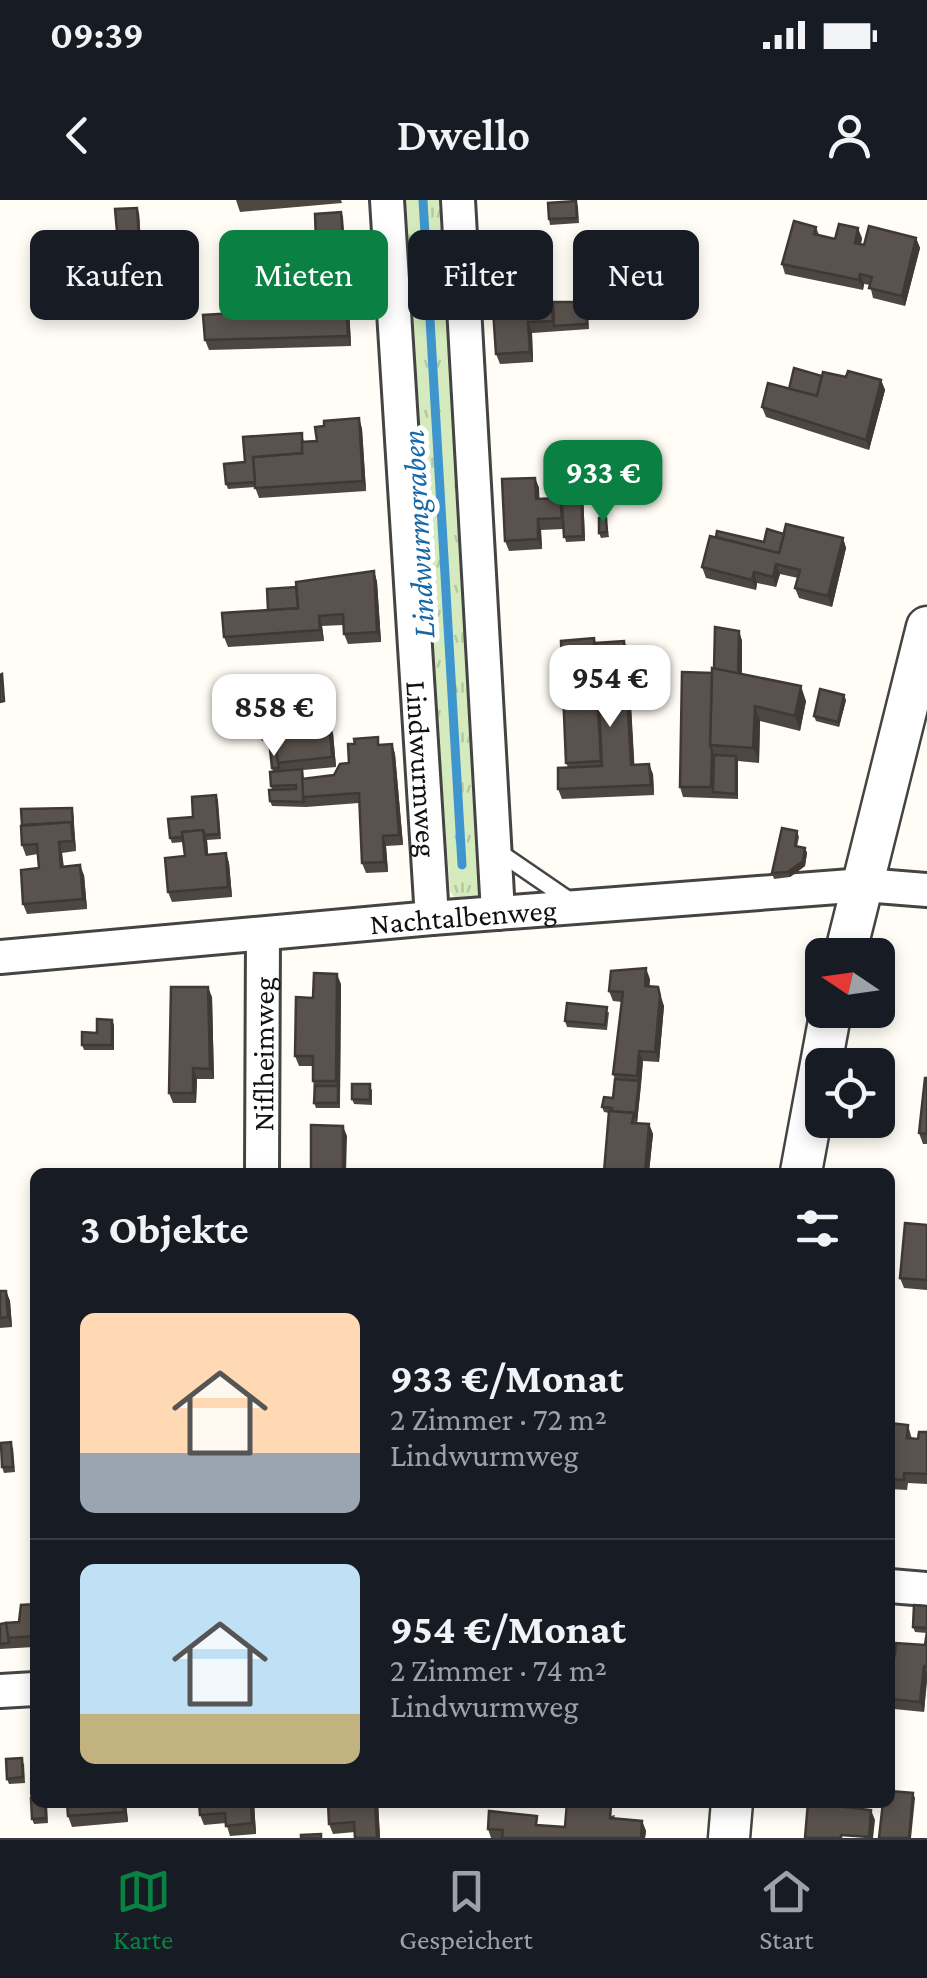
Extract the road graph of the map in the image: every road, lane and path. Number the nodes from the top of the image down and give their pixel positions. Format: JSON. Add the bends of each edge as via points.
{"nodes":[{"id":1,"x":388,"y":200,"type":"edge"},
{"id":2,"x":458,"y":200,"type":"edge"},
{"id":3,"x":927,"y":627,"type":"edge"},
{"id":4,"x":494,"y":848,"type":"junction"},
{"id":5,"x":864,"y":885,"type":"junction"},
{"id":6,"x":927,"y":890,"type":"edge"},
{"id":7,"x":580,"y":907,"type":"junction"},
{"id":8,"x":498,"y":913,"type":"junction"},
{"id":9,"x":432,"y":918,"type":"junction"},
{"id":10,"x":264,"y":934,"type":"junction"},
{"id":11,"x":850,"y":938,"type":"edge"},
{"id":12,"x":0,"y":957,"type":"edge"},
{"id":13,"x":828,"y":1028,"type":"edge"},
{"id":14,"x":262,"y":1168,"type":"edge"},
{"id":15,"x":802,"y":1168,"type":"edge"},
{"id":16,"x":895,"y":1586,"type":"edge"},
{"id":17,"x":927,"y":1589,"type":"edge"},
{"id":18,"x":30,"y":1689,"type":"edge"},
{"id":19,"x":0,"y":1691,"type":"edge"},
{"id":20,"x":732,"y":1808,"type":"edge"},
{"id":21,"x":729,"y":1838,"type":"edge"}],
"edges":[{"from":1,"to":9,"type":"street","name":"Lindwurmweg"},
{"from":2,"to":4,"type":"street"},
{"from":3,"to":5,"type":"street"},
{"from":4,"to":7,"type":"lane"},
{"from":4,"to":8,"type":"street"},
{"from":5,"to":6,"type":"street","name":"Nachtalbenweg"},
{"from":5,"to":7,"type":"street","name":"Nachtalbenweg"},
{"from":5,"to":11,"type":"street"},
{"from":7,"to":8,"type":"street","name":"Nachtalbenweg"},
{"from":8,"to":9,"type":"street","name":"Nachtalbenweg"},
{"from":9,"to":10,"type":"street","name":"Nachtalbenweg"},
{"from":10,"to":12,"type":"street","name":"Nachtalbenweg"},
{"from":10,"to":14,"type":"street","name":"Niflheimweg"},
{"from":13,"to":15,"type":"street"},
{"from":16,"to":17,"type":"street"},
{"from":18,"to":19,"type":"street"},
{"from":20,"to":21,"type":"street"}]}
